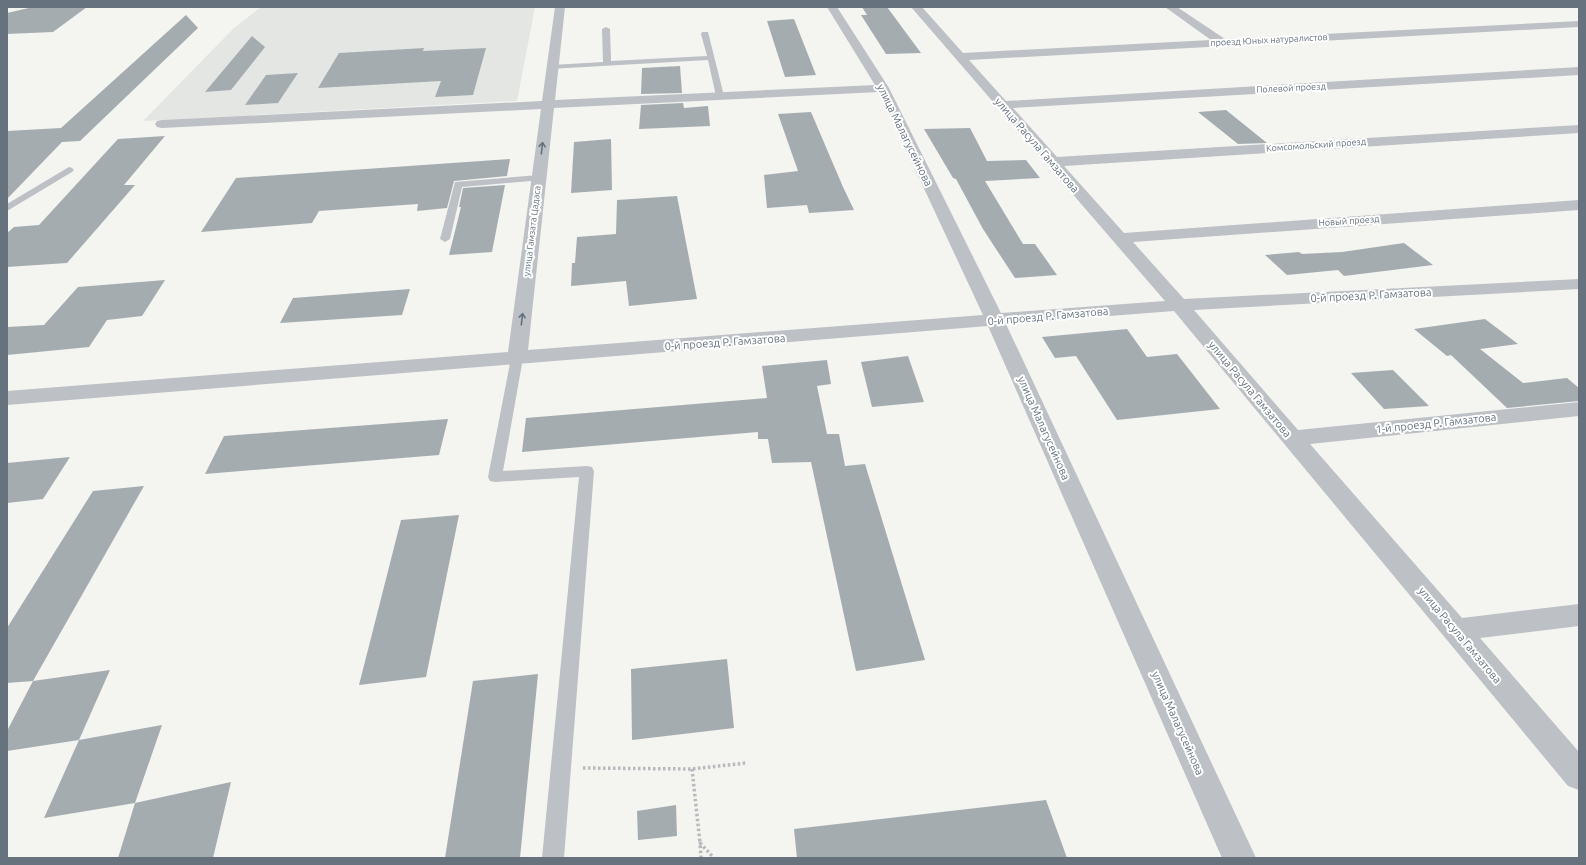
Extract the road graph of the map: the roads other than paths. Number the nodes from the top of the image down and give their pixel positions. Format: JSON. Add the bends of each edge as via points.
{"nodes":[{"id":1,"x":560,"y":7,"type":"edge"},
{"id":2,"x":832,"y":7,"type":"edge"},
{"id":3,"x":916,"y":7,"type":"edge"},
{"id":4,"x":1170,"y":7,"type":"edge"},
{"id":5,"x":1579,"y":24,"type":"edge"},
{"id":6,"x":606,"y":29,"type":"dead end"},
{"id":7,"x":705,"y":34,"type":"dead end"},
{"id":8,"x":1223,"y":43,"type":"junction"},
{"id":9,"x":960,"y":57,"type":"junction"},
{"id":10,"x":711,"y":58,"type":"junction"},
{"id":11,"x":607,"y":63,"type":"junction"},
{"id":12,"x":552,"y":67,"type":"junction"},
{"id":13,"x":1579,"y":71,"type":"edge"},
{"id":14,"x":883,"y":88,"type":"junction"},
{"id":15,"x":720,"y":96,"type":"junction"},
{"id":16,"x":547,"y":104,"type":"junction"},
{"id":17,"x":1002,"y":105,"type":"junction"},
{"id":18,"x":162,"y":124,"type":"dead end"},
{"id":19,"x":1579,"y":129,"type":"edge"},
{"id":20,"x":1053,"y":162,"type":"junction"},
{"id":21,"x":69,"y":170,"type":"dead end"},
{"id":22,"x":539,"y":178,"type":"junction"},
{"id":23,"x":1579,"y":205,"type":"edge"},
{"id":24,"x":7,"y":208,"type":"edge"},
{"id":25,"x":1119,"y":238,"type":"junction"},
{"id":26,"x":444,"y":239,"type":"dead end"},
{"id":27,"x":1579,"y":284,"type":"edge"},
{"id":28,"x":1179,"y":305,"type":"junction"},
{"id":29,"x":996,"y":320,"type":"junction"},
{"id":30,"x":517,"y":358,"type":"junction"},
{"id":31,"x":7,"y":398,"type":"edge"},
{"id":32,"x":1579,"y":409,"type":"edge"},
{"id":33,"x":1292,"y":438,"type":"junction"},
{"id":34,"x":1579,"y":615,"type":"edge"},
{"id":35,"x":1456,"y":630,"type":"junction"},
{"id":36,"x":1579,"y":776,"type":"edge"},
{"id":37,"x":552,"y":858,"type":"edge"},
{"id":38,"x":1239,"y":858,"type":"edge"}],
"edges":[{"from":1,"to":12,"type":"street","name":"улица Гамзата Цадаса"},
{"from":2,"to":14,"type":"street","name":"улица Малагусейнова"},
{"from":3,"to":9,"type":"street","name":"улица Расула Гамзатова"},
{"from":4,"to":8,"type":"street"},
{"from":5,"to":8,"type":"street","name":"проезд Юных натуралистов"},
{"from":6,"to":11,"type":"lane"},
{"from":7,"to":10,"type":"lane"},
{"from":8,"to":9,"type":"street","name":"проезд Юных натуралистов"},
{"from":9,"to":17,"type":"street","name":"улица Расула Гамзатова"},
{"from":10,"to":11,"type":"lane"},
{"from":10,"to":15,"type":"lane"},
{"from":11,"to":12,"type":"lane"},
{"from":12,"to":16,"type":"street","name":"улица Гамзата Цадаса"},
{"from":13,"to":17,"type":"street","name":"Полевой проезд"},
{"from":14,"to":15,"type":"street"},
{"from":14,"to":29,"type":"street","name":"улица Малагусейнова"},
{"from":15,"to":16,"type":"street"},
{"from":16,"to":18,"type":"street"},
{"from":22,"to":16,"type":"street","name":"улица Гамзата Цадаса","one_way":true},
{"from":17,"to":20,"type":"street","name":"улица Расула Гамзатова"},
{"from":19,"to":20,"type":"street","name":"Комсомольский проезд"},
{"from":20,"to":25,"type":"street","name":"улица Расула Гамзатова"},
{"from":21,"to":24,"type":"lane"},
{"from":22,"to":26,"type":"lane","via":[[458,184]]},
{"from":30,"to":22,"type":"street","name":"улица Гамзата Цадаса","one_way":true},
{"from":23,"to":25,"type":"street","name":"Новый проезд"},
{"from":25,"to":28,"type":"street","name":"улица Расула Гамзатова"},
{"from":27,"to":28,"type":"street","name":"0-й проезд Р. Гамзатова"},
{"from":28,"to":29,"type":"street","name":"0-й проезд Р. Гамзатова"},
{"from":28,"to":33,"type":"street","name":"улица Расула Гамзатова"},
{"from":29,"to":30,"type":"street","name":"0-й проезд Р. Гамзатова"},
{"from":29,"to":38,"type":"street","name":"улица Малагусейнова"},
{"from":30,"to":31,"type":"street","name":"0-й проезд Р. Гамзатова"},
{"from":30,"to":37,"type":"lane","via":[[495,476],[588,471]]},
{"from":32,"to":33,"type":"street","name":"1-й проезд Р. Гамзатова"},
{"from":33,"to":35,"type":"street","name":"улица Расула Гамзатова"},
{"from":34,"to":35,"type":"street"},
{"from":35,"to":36,"type":"street","name":"улица Расула Гамзатова"}]}
